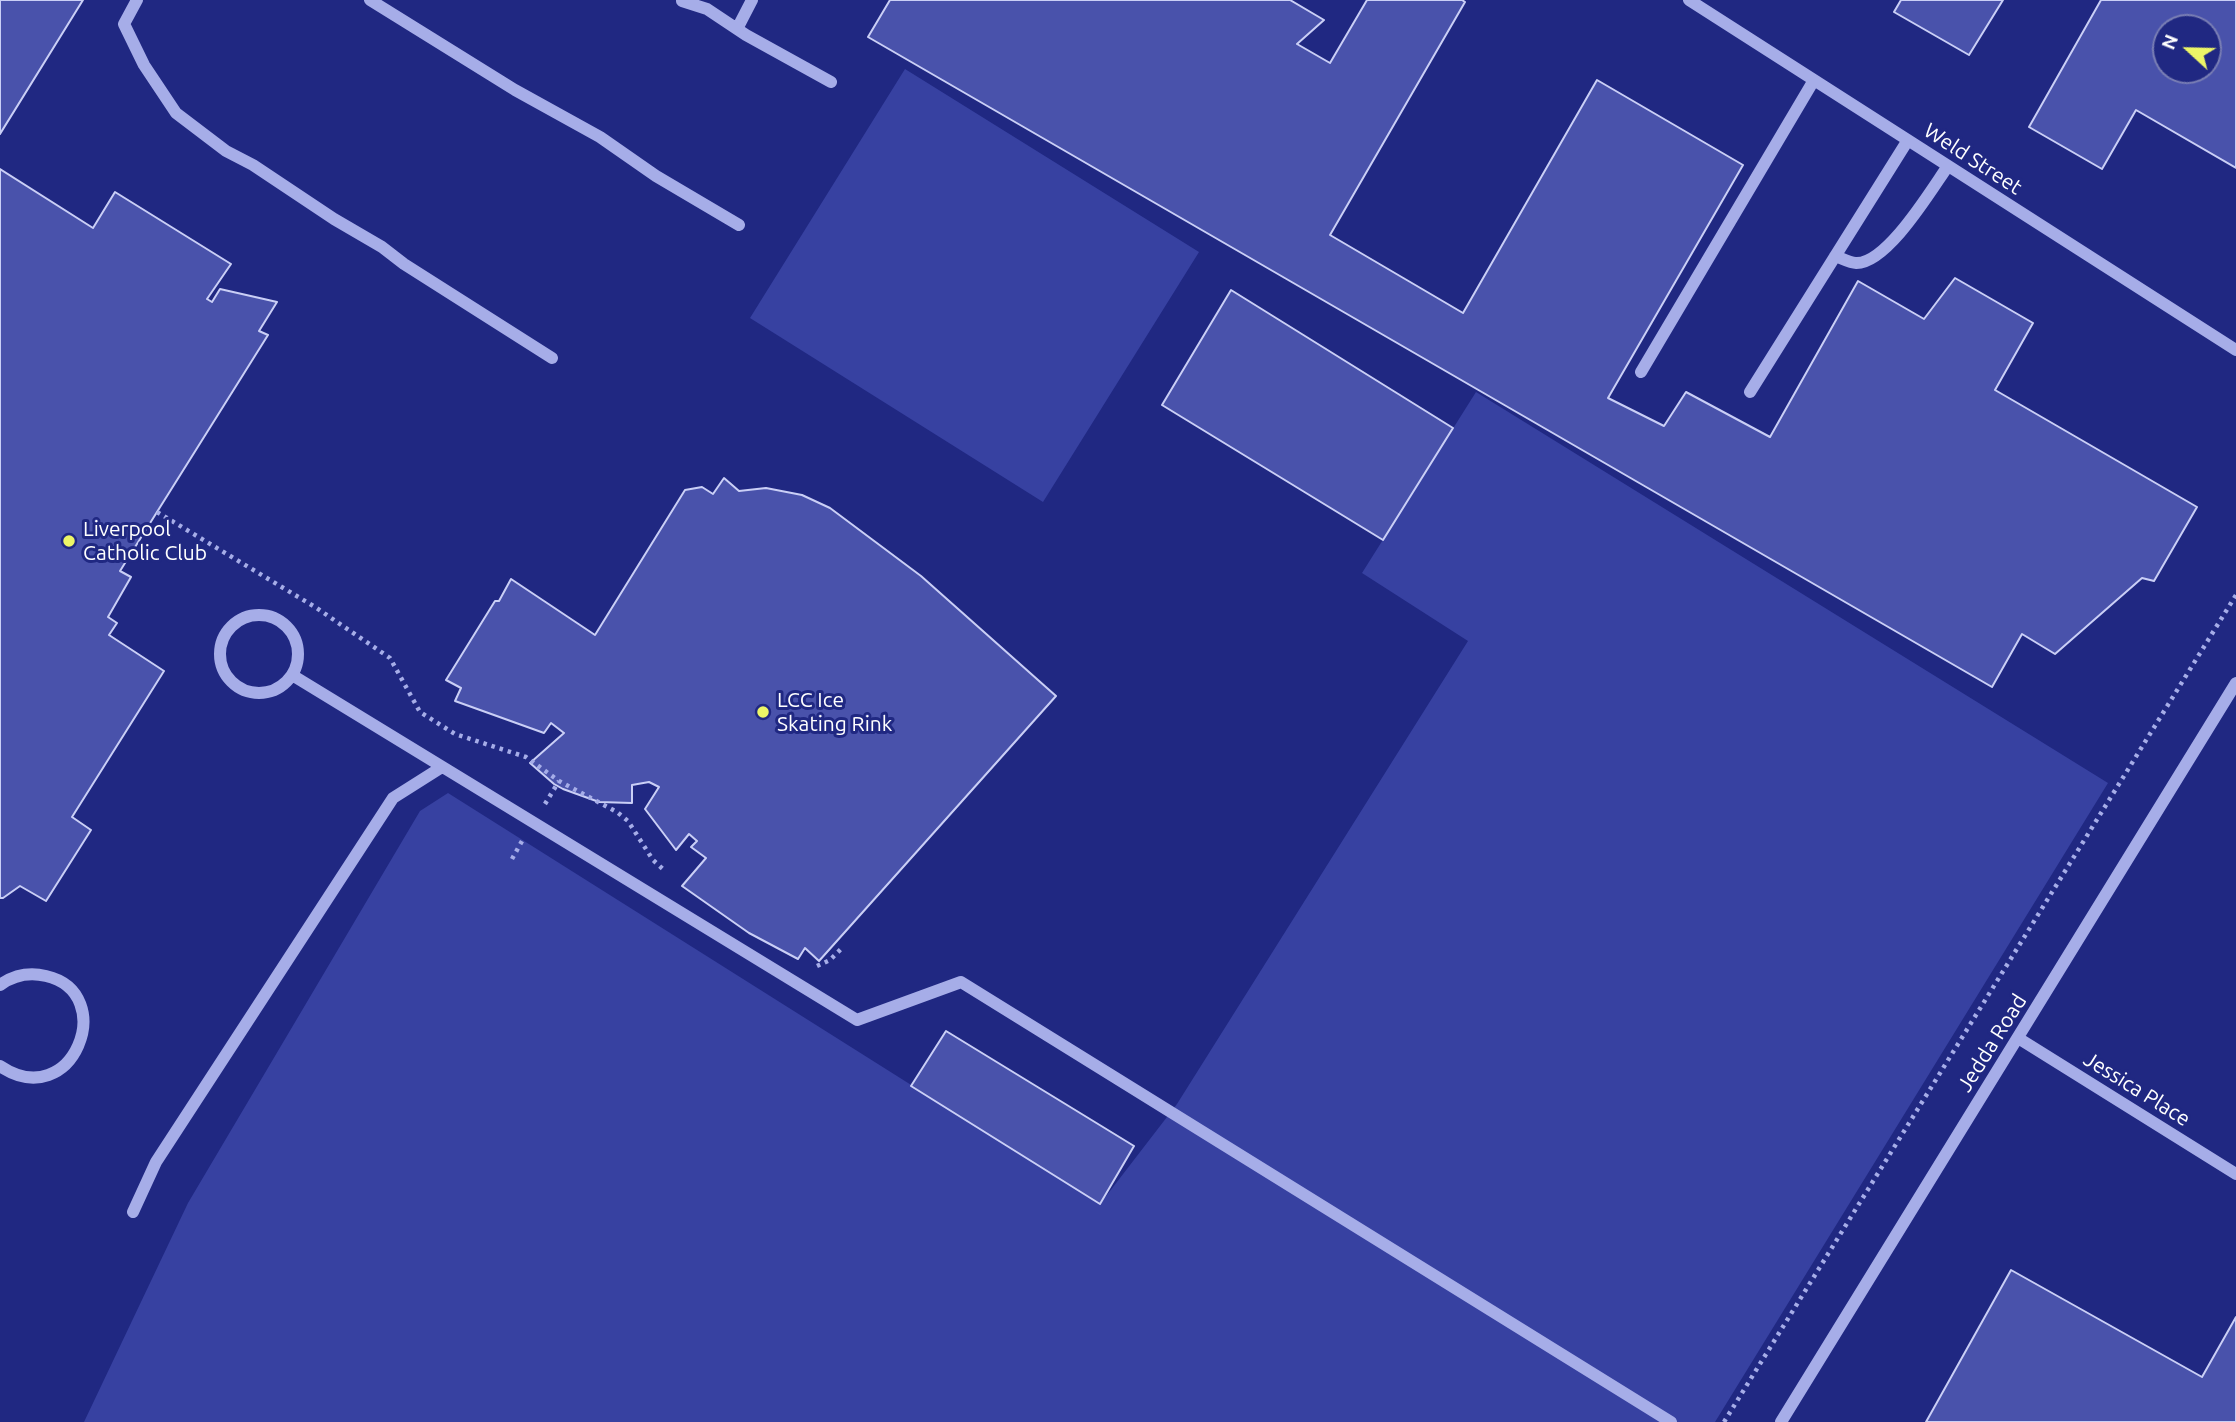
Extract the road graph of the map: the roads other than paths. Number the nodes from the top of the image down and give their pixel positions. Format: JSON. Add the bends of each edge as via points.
{"nodes":[{"id":1,"x":137,"y":0,"type":"edge"},
{"id":2,"x":370,"y":0,"type":"edge"},
{"id":3,"x":752,"y":0,"type":"edge"},
{"id":4,"x":1689,"y":0,"type":"edge"},
{"id":5,"x":682,"y":1,"type":"edge"},
{"id":6,"x":737,"y":29,"type":"junction"},
{"id":7,"x":1814,"y":80,"type":"junction"},
{"id":8,"x":831,"y":82,"type":"dead end"},
{"id":9,"x":1908,"y":140,"type":"junction"},
{"id":10,"x":1948,"y":166,"type":"junction"},
{"id":11,"x":739,"y":225,"type":"dead end"},
{"id":12,"x":1835,"y":256,"type":"junction"},
{"id":13,"x":2236,"y":350,"type":"edge"},
{"id":14,"x":552,"y":358,"type":"dead end"},
{"id":15,"x":1641,"y":372,"type":"dead end"},
{"id":16,"x":1750,"y":391,"type":"dead end"},
{"id":17,"x":292,"y":675,"type":"junction"},
{"id":18,"x":2236,"y":683,"type":"edge"},
{"id":19,"x":442,"y":767,"type":"junction"},
{"id":20,"x":0,"y":985,"type":"edge"},
{"id":21,"x":2018,"y":1038,"type":"junction"},
{"id":22,"x":0,"y":1066,"type":"edge"},
{"id":23,"x":2236,"y":1174,"type":"edge"},
{"id":24,"x":133,"y":1212,"type":"dead end"},
{"id":25,"x":1671,"y":1422,"type":"edge"},
{"id":26,"x":1781,"y":1422,"type":"edge"}],
"edges":[{"from":1,"to":14,"type":"street","via":[[124,24],[176,113],[226,151]]},
{"from":2,"to":11,"type":"street"},
{"from":3,"to":6,"type":"street"},
{"from":4,"to":7,"type":"street","name":"Weld Street"},
{"from":5,"to":6,"type":"street","via":[[708,9]]},
{"from":6,"to":8,"type":"street"},
{"from":7,"to":9,"type":"street","name":"Weld Street"},
{"from":7,"to":15,"type":"street"},
{"from":9,"to":10,"type":"street","name":"Weld Street"},
{"from":9,"to":12,"type":"street"},
{"from":10,"to":12,"type":"street","via":[[1894,240],[1875,257],[1856,264]]},
{"from":10,"to":13,"type":"street","name":"Weld Street"},
{"from":12,"to":16,"type":"street"},
{"from":17,"to":17,"type":"street","via":[[279,689],[267,693],[254,694],[231,683],[219,660],[220,646],[233,623],[258,614],[284,623],[298,644]]},
{"from":17,"to":19,"type":"street"},
{"from":18,"to":21,"type":"street","name":"Jedda Road"},
{"from":19,"to":24,"type":"street","via":[[393,799],[156,1162]]},
{"from":19,"to":25,"type":"street","via":[[857,1020],[961,982]]},
{"from":20,"to":22,"type":"street","via":[[36,974],[63,983],[80,1005],[84,1031],[68,1063],[48,1075],[24,1076]]},
{"from":21,"to":23,"type":"street","name":"Jessica Place"},
{"from":21,"to":26,"type":"street","name":"Jedda Road"}]}
